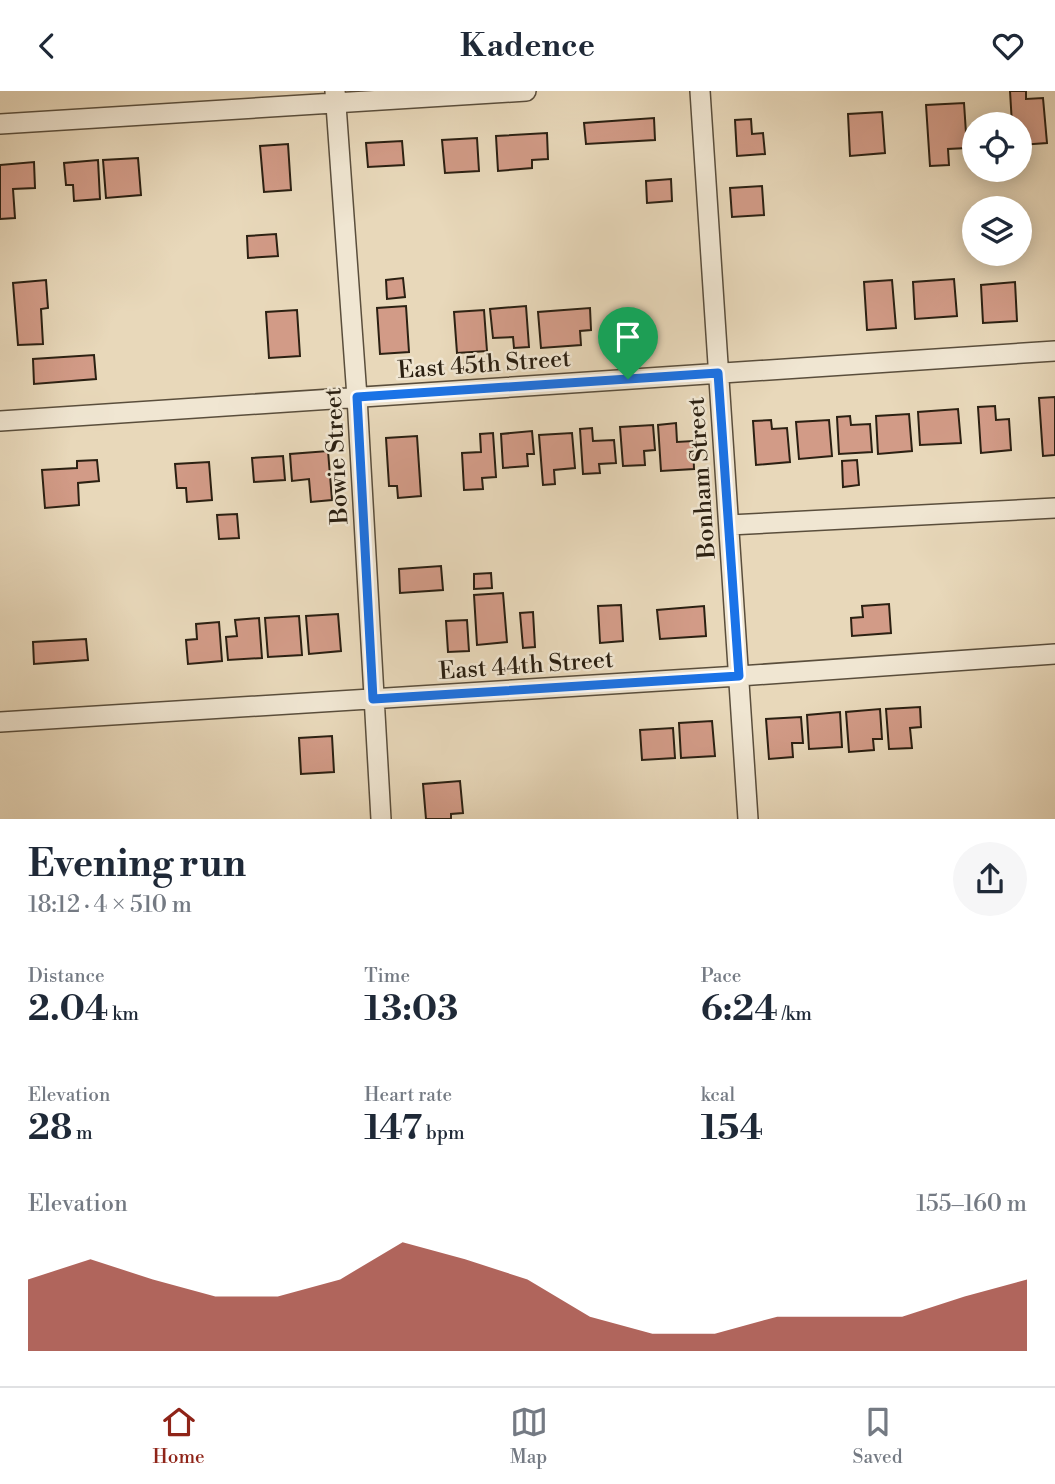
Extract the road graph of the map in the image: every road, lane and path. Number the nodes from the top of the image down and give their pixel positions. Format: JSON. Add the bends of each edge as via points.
{"nodes":[{"id":1,"x":526,"y":91,"type":"edge"},
{"id":2,"x":700,"y":91,"type":"edge"},
{"id":3,"x":335,"y":97,"type":"edge"},
{"id":4,"x":0,"y":124,"type":"edge"},
{"id":5,"x":1055,"y":351,"type":"edge"},
{"id":6,"x":718,"y":373,"type":"junction"},
{"id":7,"x":357,"y":397,"type":"junction"},
{"id":8,"x":0,"y":421,"type":"edge"},
{"id":9,"x":1055,"y":508,"type":"edge"},
{"id":10,"x":729,"y":525,"type":"junction"},
{"id":11,"x":1055,"y":654,"type":"edge"},
{"id":12,"x":739,"y":676,"type":"junction"},
{"id":13,"x":373,"y":699,"type":"junction"},
{"id":14,"x":0,"y":722,"type":"edge"},
{"id":15,"x":381,"y":819,"type":"edge"},
{"id":16,"x":748,"y":819,"type":"edge"}],
"edges":[{"from":1,"to":3,"type":"street"},
{"from":2,"to":6,"type":"street","name":"Bonham Street"},
{"from":3,"to":4,"type":"street"},
{"from":3,"to":7,"type":"street","name":"Bowie Street"},
{"from":5,"to":6,"type":"street","name":"East 45th Street"},
{"from":6,"to":7,"type":"street","name":"East 45th Street"},
{"from":6,"to":10,"type":"street","name":"Bonham Street"},
{"from":7,"to":8,"type":"street","name":"East 45th Street"},
{"from":7,"to":13,"type":"street","name":"Bowie Street"},
{"from":9,"to":10,"type":"street"},
{"from":10,"to":12,"type":"street","name":"Bonham Street"},
{"from":11,"to":12,"type":"street","name":"East 44th Street"},
{"from":12,"to":13,"type":"street","name":"East 44th Street"},
{"from":12,"to":16,"type":"street","name":"Bonham Street"},
{"from":13,"to":14,"type":"street","name":"East 44th Street"},
{"from":13,"to":15,"type":"street","name":"Bowie Street"}]}
